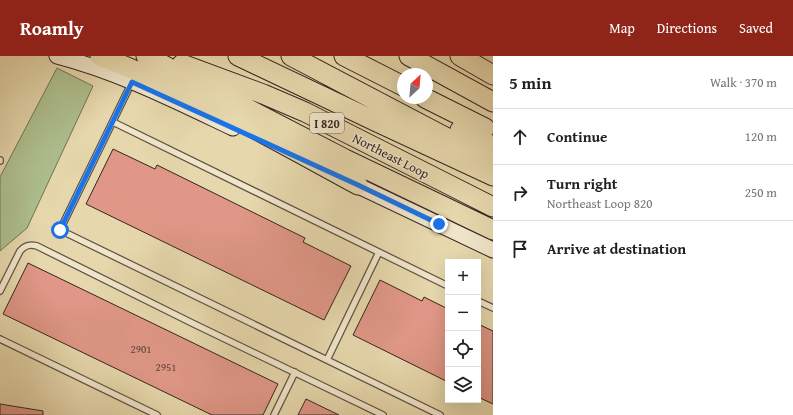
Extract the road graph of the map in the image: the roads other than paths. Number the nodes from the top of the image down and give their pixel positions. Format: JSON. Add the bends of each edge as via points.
{"nodes":[{"id":1,"x":57,"y":56,"type":"edge"},
{"id":2,"x":100,"y":56,"type":"edge"},
{"id":3,"x":146,"y":56,"type":"edge"},
{"id":4,"x":154,"y":56,"type":"edge"},
{"id":5,"x":238,"y":56,"type":"edge"},
{"id":6,"x":265,"y":56,"type":"edge"},
{"id":7,"x":291,"y":56,"type":"edge"},
{"id":8,"x":317,"y":56,"type":"edge"},
{"id":9,"x":344,"y":56,"type":"edge"},
{"id":10,"x":409,"y":56,"type":"edge"},
{"id":11,"x":460,"y":56,"type":"edge"},
{"id":12,"x":479,"y":56,"type":"edge"},
{"id":13,"x":360,"y":61,"type":"edge"},
{"id":14,"x":493,"y":62,"type":"edge"},
{"id":15,"x":493,"y":75,"type":"edge"},
{"id":16,"x":132,"y":82,"type":"junction"},
{"id":17,"x":397,"y":83,"type":"edge"},
{"id":18,"x":433,"y":102,"type":"edge"},
{"id":19,"x":493,"y":102,"type":"edge"},
{"id":20,"x":113,"y":122,"type":"junction"},
{"id":21,"x":493,"y":133,"type":"edge"},
{"id":22,"x":493,"y":146,"type":"edge"},
{"id":23,"x":493,"y":162,"type":"edge"},
{"id":24,"x":493,"y":175,"type":"edge"},
{"id":25,"x":358,"y":185,"type":"junction"},
{"id":26,"x":493,"y":207,"type":"edge"},
{"id":27,"x":493,"y":230,"type":"edge"},
{"id":28,"x":493,"y":250,"type":"edge"},
{"id":29,"x":379,"y":252,"type":"junction"},
{"id":30,"x":445,"y":285,"type":"edge"},
{"id":31,"x":0,"y":291,"type":"edge"},
{"id":32,"x":481,"y":302,"type":"edge"},
{"id":33,"x":493,"y":308,"type":"edge"},
{"id":34,"x":0,"y":339,"type":"edge"},
{"id":35,"x":327,"y":360,"type":"junction"},
{"id":36,"x":295,"y":372,"type":"junction"},
{"id":37,"x":141,"y":407,"type":"junction"},
{"id":38,"x":140,"y":415,"type":"edge"},
{"id":39,"x":158,"y":415,"type":"edge"},
{"id":40,"x":274,"y":415,"type":"edge"},
{"id":41,"x":383,"y":415,"type":"edge"},
{"id":42,"x":440,"y":415,"type":"edge"}],
"edges":[{"from":1,"to":16,"type":"main road"},
{"from":2,"to":25,"type":"highway","via":[[194,98]]},
{"from":3,"to":27,"type":"highway","via":[[345,159]]},
{"from":4,"to":26,"type":"highway","name":"Northeast Loop","number":"I 820","via":[[222,78],[298,109]]},
{"from":5,"to":24,"type":"highway"},
{"from":6,"to":24,"type":"highway"},
{"from":7,"to":23,"type":"highway"},
{"from":8,"to":22,"type":"highway"},
{"from":9,"to":13,"type":"highway"},
{"from":10,"to":19,"type":"highway"},
{"from":11,"to":15,"type":"highway"},
{"from":12,"to":14,"type":"highway"},
{"from":13,"to":17,"type":"highway"},
{"from":16,"to":20,"type":"lane"},
{"from":16,"to":25,"type":"main road"},
{"from":18,"to":21,"type":"highway"},
{"from":20,"to":29,"type":"lane"},
{"from":20,"to":35,"type":"lane","via":[[60,230]]},
{"from":25,"to":28,"type":"main road"},
{"from":29,"to":30,"type":"lane"},
{"from":29,"to":35,"type":"lane"},
{"from":31,"to":36,"type":"lane","via":[[24,246],[37,246]]},
{"from":32,"to":33,"type":"lane"},
{"from":34,"to":37,"type":"lane"},
{"from":35,"to":42,"type":"lane"},
{"from":36,"to":40,"type":"lane"},
{"from":36,"to":41,"type":"lane"},
{"from":37,"to":38,"type":"lane"},
{"from":37,"to":39,"type":"lane"}]}
